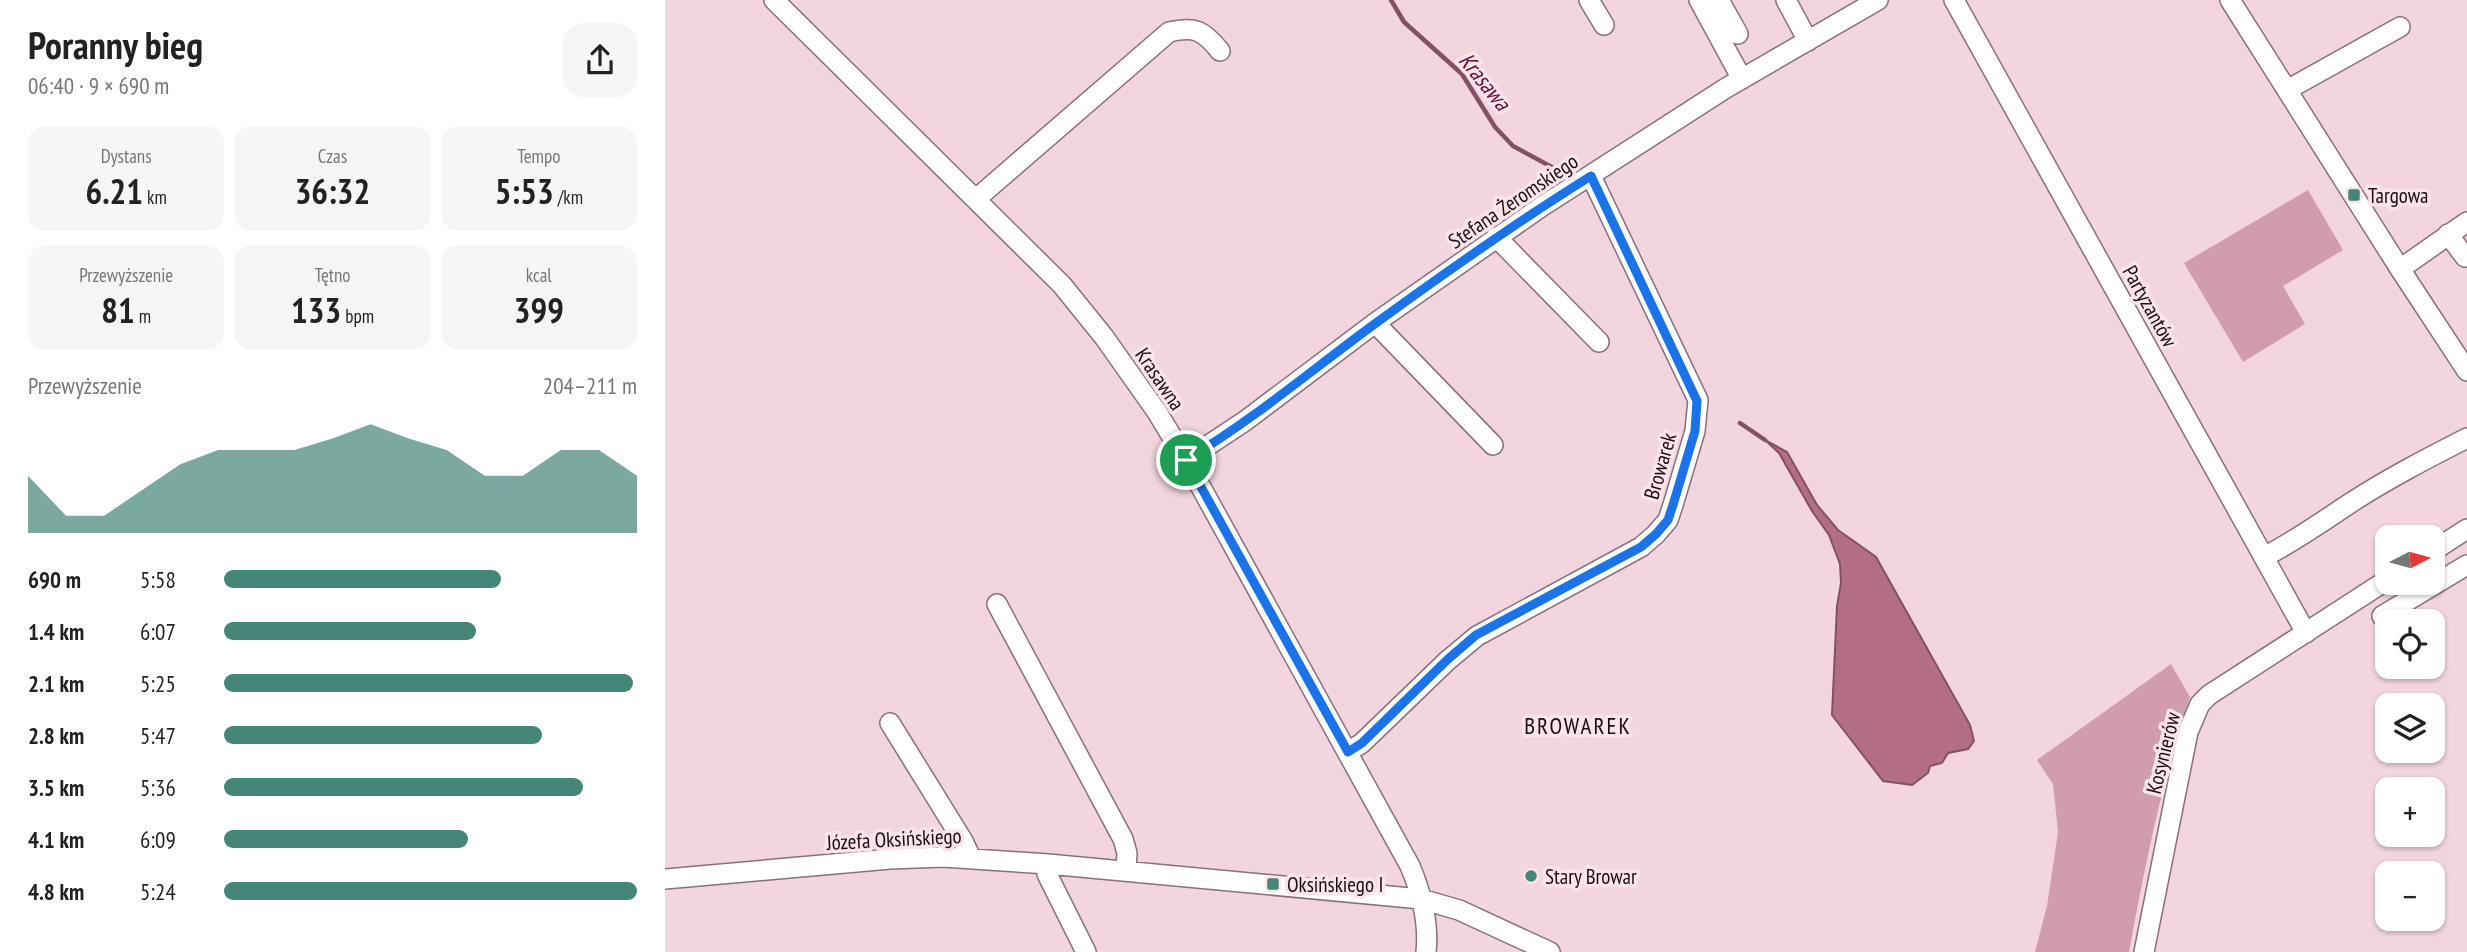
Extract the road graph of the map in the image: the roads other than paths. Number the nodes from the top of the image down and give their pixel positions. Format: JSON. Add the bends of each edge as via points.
{"nodes":[{"id":1,"x":774,"y":0,"type":"edge"},
{"id":2,"x":1589,"y":0,"type":"edge"},
{"id":3,"x":1699,"y":0,"type":"edge"},
{"id":4,"x":1719,"y":0,"type":"edge"},
{"id":5,"x":1786,"y":0,"type":"edge"},
{"id":6,"x":1878,"y":0,"type":"edge"},
{"id":7,"x":1954,"y":0,"type":"edge"},
{"id":8,"x":2230,"y":0,"type":"edge"},
{"id":9,"x":1604,"y":25,"type":"dead end"},
{"id":10,"x":2400,"y":27,"type":"dead end"},
{"id":11,"x":1738,"y":34,"type":"dead end"},
{"id":12,"x":1808,"y":41,"type":"junction"},
{"id":13,"x":1220,"y":51,"type":"dead end"},
{"id":14,"x":1742,"y":79,"type":"junction"},
{"id":15,"x":2287,"y":90,"type":"junction"},
{"id":16,"x":1591,"y":176,"type":"junction"},
{"id":17,"x":976,"y":199,"type":"junction"},
{"id":18,"x":2467,"y":222,"type":"edge"},
{"id":19,"x":2448,"y":234,"type":"junction"},
{"id":20,"x":1496,"y":237,"type":"junction"},
{"id":21,"x":2467,"y":256,"type":"edge"},
{"id":22,"x":2400,"y":269,"type":"junction"},
{"id":23,"x":1375,"y":323,"type":"junction"},
{"id":24,"x":1599,"y":342,"type":"dead end"},
{"id":25,"x":2467,"y":371,"type":"edge"},
{"id":26,"x":2467,"y":438,"type":"edge"},
{"id":27,"x":1493,"y":445,"type":"dead end"},
{"id":28,"x":1186,"y":460,"type":"junction"},
{"id":29,"x":2467,"y":529,"type":"edge"},
{"id":30,"x":2445,"y":543,"type":"edge"},
{"id":31,"x":2263,"y":557,"type":"junction"},
{"id":32,"x":2467,"y":565,"type":"edge"},
{"id":33,"x":2375,"y":588,"type":"edge"},
{"id":34,"x":997,"y":604,"type":"dead end"},
{"id":35,"x":2394,"y":609,"type":"edge"},
{"id":36,"x":2306,"y":633,"type":"junction"},
{"id":37,"x":890,"y":723,"type":"dead end"},
{"id":38,"x":1348,"y":752,"type":"junction"},
{"id":39,"x":971,"y":858,"type":"junction"},
{"id":40,"x":1048,"y":864,"type":"junction"},
{"id":41,"x":1126,"y":870,"type":"junction"},
{"id":42,"x":665,"y":879,"type":"edge"},
{"id":43,"x":1421,"y":899,"type":"junction"},
{"id":44,"x":1086,"y":952,"type":"edge"},
{"id":45,"x":1426,"y":952,"type":"edge"},
{"id":46,"x":1550,"y":952,"type":"edge"},
{"id":47,"x":2144,"y":952,"type":"edge"}],
"edges":[{"from":1,"to":17,"type":"street","name":"Krasawna"},
{"from":2,"to":9,"type":"street"},
{"from":3,"to":14,"type":"street"},
{"from":4,"to":11,"type":"street"},
{"from":5,"to":12,"type":"street"},
{"from":6,"to":12,"type":"street","name":"Stefana Żeromskiego"},
{"from":7,"to":31,"type":"street","name":"Partyzantów"},
{"from":8,"to":15,"type":"street"},
{"from":10,"to":15,"type":"street"},
{"from":12,"to":14,"type":"street","name":"Stefana Żeromskiego"},
{"from":13,"to":17,"type":"street","via":[[1207,35],[1187,28],[1169,32]]},
{"from":14,"to":16,"type":"street","name":"Stefana Żeromskiego"},
{"from":15,"to":22,"type":"street"},
{"from":16,"to":20,"type":"street","name":"Stefana Żeromskiego"},
{"from":16,"to":38,"type":"street","name":"Browarek","via":[[1697,401],[1695,431],[1668,520],[1641,547],[1476,635]]},
{"from":17,"to":28,"type":"street","name":"Krasawna","via":[[1062,285],[1104,337]]},
{"from":18,"to":19,"type":"street"},
{"from":19,"to":21,"type":"street"},
{"from":19,"to":22,"type":"street"},
{"from":20,"to":23,"type":"street","name":"Stefana Żeromskiego"},
{"from":20,"to":24,"type":"street"},
{"from":22,"to":25,"type":"street"},
{"from":23,"to":27,"type":"street"},
{"from":23,"to":28,"type":"street","name":"Stefana Żeromskiego"},
{"from":26,"to":31,"type":"street"},
{"from":28,"to":38,"type":"street","name":"Krasawna"},
{"from":29,"to":30,"type":"street"},
{"from":31,"to":36,"type":"street","name":"Partyzantów"},
{"from":32,"to":35,"type":"street"},
{"from":33,"to":36,"type":"street","name":"Kosynierów"},
{"from":34,"to":41,"type":"street","via":[[1123,839]]},
{"from":36,"to":47,"type":"street","name":"Kosynierów","via":[[2209,695],[2194,716]]},
{"from":37,"to":39,"type":"street"},
{"from":38,"to":43,"type":"street","name":"Krasawna","via":[[1410,866]]},
{"from":39,"to":40,"type":"street","name":"Józefa Oksińskiego"},
{"from":39,"to":42,"type":"street","name":"Józefa Oksińskiego","via":[[890,859]]},
{"from":40,"to":41,"type":"street","name":"Józefa Oksińskiego"},
{"from":40,"to":44,"type":"street","via":[[1047,874]]},
{"from":41,"to":43,"type":"street","name":"Józefa Oksińskiego"},
{"from":43,"to":45,"type":"street","name":"Krasawna"},
{"from":43,"to":46,"type":"street","name":"Józefa Oksińskiego","via":[[1459,910]]}]}
